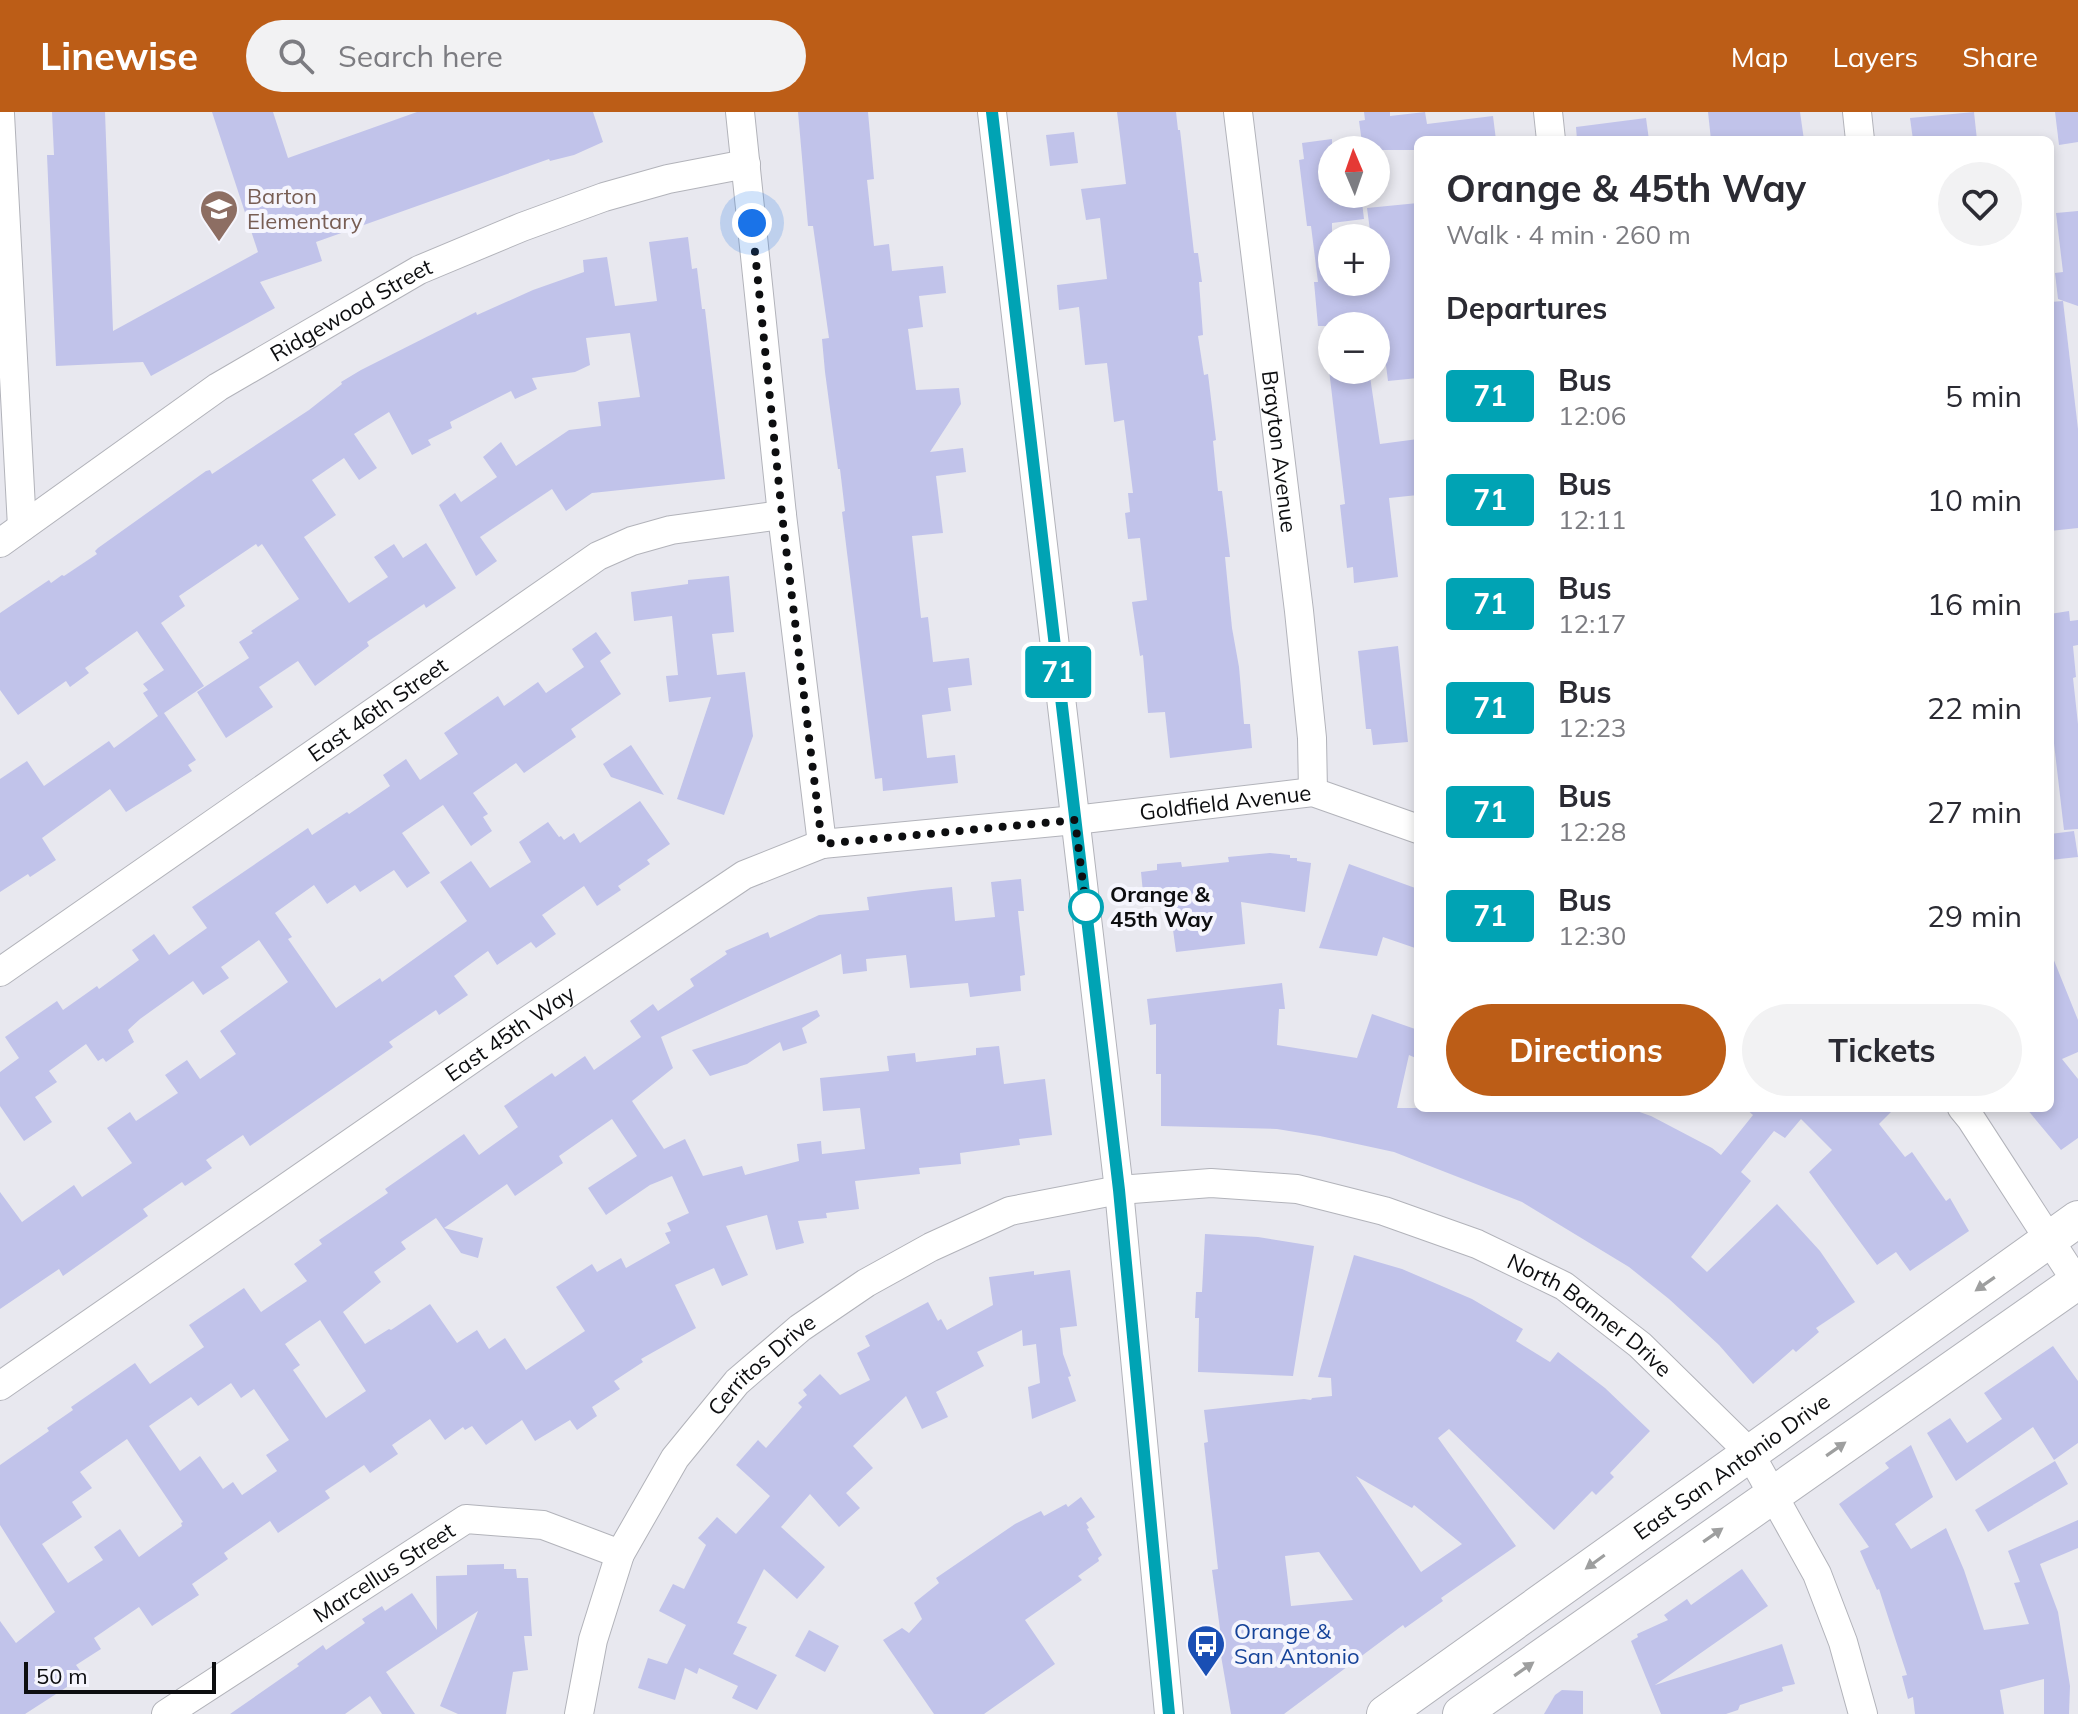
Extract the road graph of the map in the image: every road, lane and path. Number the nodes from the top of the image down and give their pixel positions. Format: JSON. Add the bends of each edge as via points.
{"nodes":[{"id":1,"x":740,"y":112,"type":"edge"},
{"id":2,"x":992,"y":112,"type":"edge"},
{"id":3,"x":1238,"y":112,"type":"edge"},
{"id":4,"x":1548,"y":112,"type":"edge"},
{"id":5,"x":1857,"y":112,"type":"edge"},
{"id":6,"x":0,"y":114,"type":"edge"},
{"id":7,"x":1551,"y":136,"type":"edge"},
{"id":8,"x":1860,"y":136,"type":"edge"},
{"id":9,"x":746,"y":164,"type":"junction"},
{"id":10,"x":2,"y":213,"type":"edge"},
{"id":11,"x":782,"y":515,"type":"junction"},
{"id":12,"x":11,"y":535,"type":"edge"},
{"id":13,"x":1313,"y":792,"type":"junction"},
{"id":14,"x":1075,"y":820,"type":"junction"},
{"id":15,"x":1414,"y":828,"type":"edge"},
{"id":16,"x":822,"y":844,"type":"junction"},
{"id":17,"x":0,"y":972,"type":"edge"},
{"id":18,"x":1965,"y":1112,"type":"edge"},
{"id":19,"x":1119,"y":1190,"type":"junction"},
{"id":20,"x":2078,"y":1219,"type":"edge"},
{"id":21,"x":2048,"y":1239,"type":"junction"},
{"id":22,"x":2077,"y":1282,"type":"edge"},
{"id":23,"x":0,"y":1386,"type":"edge"},
{"id":24,"x":1749,"y":1452,"type":"junction"},
{"id":25,"x":1772,"y":1493,"type":"junction"},
{"id":26,"x":620,"y":1554,"type":"junction"},
{"id":27,"x":166,"y":1714,"type":"edge"},
{"id":28,"x":579,"y":1714,"type":"edge"},
{"id":29,"x":1169,"y":1714,"type":"edge"},
{"id":30,"x":1385,"y":1714,"type":"edge"},
{"id":31,"x":1461,"y":1714,"type":"edge"},
{"id":32,"x":1863,"y":1714,"type":"edge"}],
"edges":[{"from":1,"to":9,"type":"street"},
{"from":2,"to":14,"type":"street"},
{"from":3,"to":13,"type":"street","name":"Brayton Avenue","via":[[1299,611]]},
{"from":4,"to":7,"type":"street"},
{"from":5,"to":8,"type":"street"},
{"from":6,"to":10,"type":"street"},
{"from":9,"to":11,"type":"street"},
{"from":9,"to":12,"type":"street","name":"Ridgewood Street","via":[[604,197],[419,270],[218,387]]},
{"from":10,"to":12,"type":"street"},
{"from":11,"to":16,"type":"street"},
{"from":11,"to":17,"type":"street","name":"East 46th Street","via":[[671,530],[598,556]]},
{"from":13,"to":14,"type":"street","name":"Goldfield Avenue"},
{"from":13,"to":15,"type":"street","name":"Goldfield Avenue"},
{"from":14,"to":16,"type":"street","name":"East 45th Way"},
{"from":14,"to":19,"type":"street"},
{"from":16,"to":23,"type":"street","name":"East 45th Way","via":[[744,875]]},
{"from":18,"to":21,"type":"street"},
{"from":19,"to":24,"type":"street","name":"North Banner Drive","via":[[1211,1183],[1297,1189],[1384,1211],[1477,1244],[1564,1286],[1640,1345]]},
{"from":19,"to":26,"type":"street","name":"Cerritos Drive","via":[[1010,1211],[866,1283],[800,1328],[737,1382],[675,1458]]},
{"from":19,"to":29,"type":"street"},
{"from":20,"to":21,"type":"main road","name":"East San Antonio Drive"},
{"from":21,"to":22,"type":"street"},
{"from":21,"to":24,"type":"main road","name":"East San Antonio Drive","one_way":true},
{"from":25,"to":22,"type":"main road","name":"East San Antonio Drive","one_way":true},
{"from":24,"to":25,"type":"street","name":"North Banner Drive"},
{"from":24,"to":30,"type":"main road","name":"East San Antonio Drive","one_way":true},
{"from":31,"to":25,"type":"main road","name":"East San Antonio Drive","one_way":true},
{"from":25,"to":32,"type":"street","name":"North Banner Drive","via":[[1817,1574]]},
{"from":26,"to":27,"type":"street","name":"Marcellus Street","via":[[543,1525],[466,1519]]},
{"from":26,"to":28,"type":"street","name":"Cerritos Drive","via":[[593,1640]]}]}
